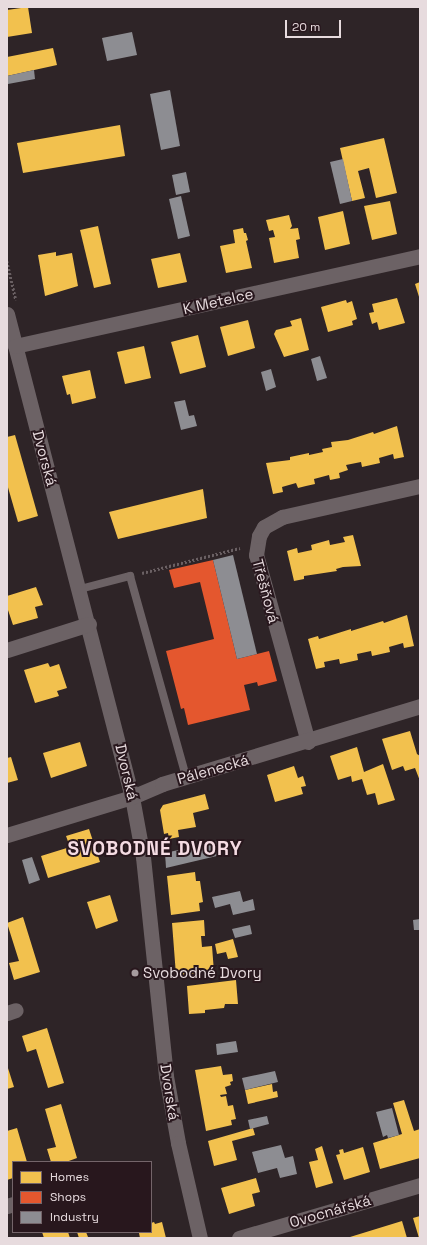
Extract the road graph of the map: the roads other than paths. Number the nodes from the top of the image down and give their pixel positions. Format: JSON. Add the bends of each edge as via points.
{"nodes":[{"id":1,"x":420,"y":256,"type":"edge"},
{"id":2,"x":7,"y":314,"type":"edge"},
{"id":3,"x":16,"y":346,"type":"junction"},
{"id":4,"x":420,"y":486,"type":"edge"},
{"id":5,"x":80,"y":589,"type":"junction"},
{"id":6,"x":89,"y":624,"type":"junction"},
{"id":7,"x":7,"y":650,"type":"edge"},
{"id":8,"x":420,"y":706,"type":"edge"},
{"id":9,"x":308,"y":742,"type":"junction"},
{"id":10,"x":186,"y":777,"type":"junction"},
{"id":11,"x":132,"y":797,"type":"junction"},
{"id":12,"x":7,"y":835,"type":"edge"},
{"id":13,"x":420,"y":1185,"type":"edge"},
{"id":14,"x":200,"y":1238,"type":"edge"},
{"id":15,"x":239,"y":1238,"type":"edge"}],
"edges":[{"from":1,"to":3,"type":"street","name":"K Metelce"},
{"from":2,"to":3,"type":"street","name":"Dvorská"},
{"from":3,"to":5,"type":"street","name":"Dvorská"},
{"from":4,"to":9,"type":"street","name":"Třešňová","via":[[277,519],[264,527],[257,544],[256,555]]},
{"from":5,"to":6,"type":"street","name":"Dvorská"},
{"from":5,"to":10,"type":"lane","via":[[130,576]]},
{"from":6,"to":7,"type":"street"},
{"from":6,"to":11,"type":"street","name":"Dvorská"},
{"from":8,"to":9,"type":"street","name":"Pálenecká"},
{"from":9,"to":10,"type":"street","name":"Pálenecká"},
{"from":10,"to":11,"type":"street","name":"Pálenecká"},
{"from":11,"to":12,"type":"street","name":"Pálenecká"},
{"from":11,"to":14,"type":"street","name":"Dvorská","via":[[143,857],[166,1076],[178,1143]]},
{"from":13,"to":15,"type":"street","name":"Ovocnářská"}]}
